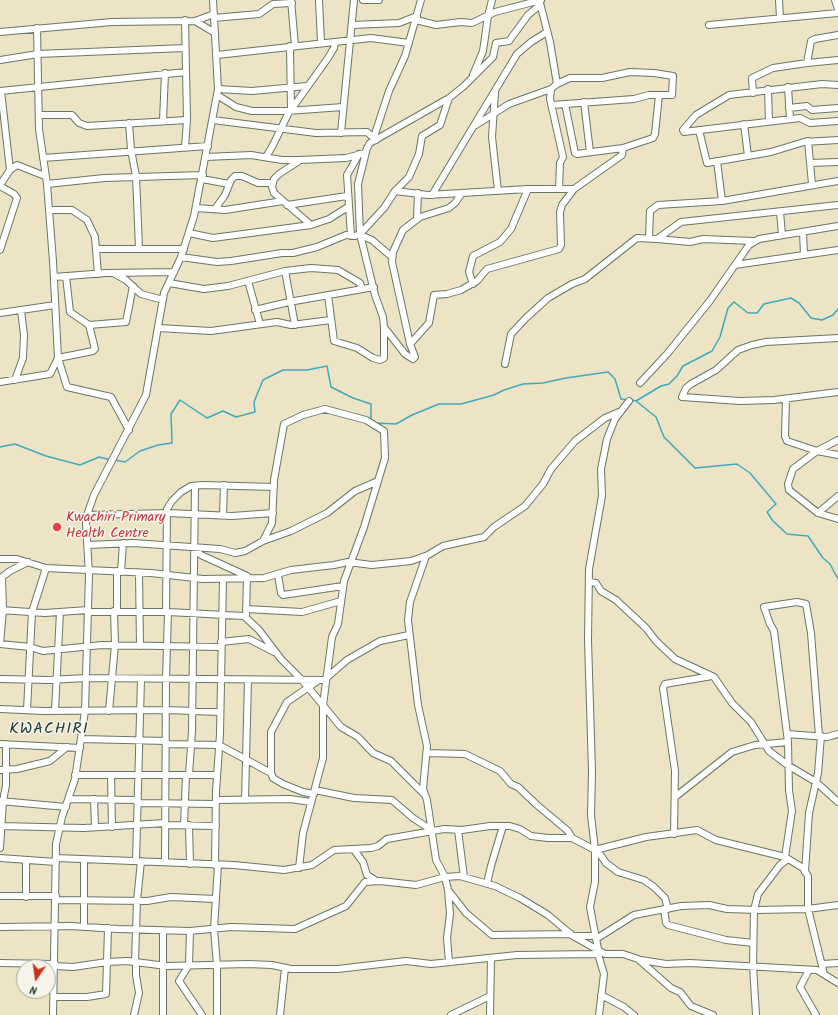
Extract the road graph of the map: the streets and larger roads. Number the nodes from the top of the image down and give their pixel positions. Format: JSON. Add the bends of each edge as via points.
{"nodes":[{"id":1,"x":212,"y":0,"type":"edge"},
{"id":2,"x":319,"y":0,"type":"edge"},
{"id":3,"x":354,"y":0,"type":"edge"},
{"id":4,"x":362,"y":0,"type":"edge"},
{"id":5,"x":379,"y":0,"type":"edge"},
{"id":6,"x":421,"y":0,"type":"edge"},
{"id":7,"x":492,"y":0,"type":"edge"},
{"id":8,"x":779,"y":0,"type":"edge"},
{"id":9,"x":835,"y":0,"type":"edge"},
{"id":10,"x":291,"y":2,"type":"edge"},
{"id":11,"x":540,"y":2,"type":"edge"},
{"id":12,"x":838,"y":9,"type":"edge"},
{"id":13,"x":838,"y":13,"type":"edge"},
{"id":14,"x":214,"y":16,"type":"junction"},
{"id":15,"x":488,"y":16,"type":"junction"},
{"id":16,"x":416,"y":18,"type":"junction"},
{"id":17,"x":780,"y":18,"type":"junction"},
{"id":18,"x":185,"y":20,"type":"junction"},
{"id":19,"x":195,"y":21,"type":"junction"},
{"id":20,"x":352,"y":25,"type":"junction"},
{"id":21,"x":709,"y":25,"type":"dead end"},
{"id":22,"x":37,"y":28,"type":"junction"},
{"id":23,"x":0,"y":32,"type":"edge"},
{"id":24,"x":547,"y":32,"type":"junction"},
{"id":25,"x":215,"y":33,"type":"junction"},
{"id":26,"x":838,"y":35,"type":"edge"},
{"id":27,"x":350,"y":41,"type":"junction"},
{"id":28,"x":321,"y":42,"type":"junction"},
{"id":29,"x":335,"y":42,"type":"junction"},
{"id":30,"x":409,"y":42,"type":"junction"},
{"id":31,"x":293,"y":46,"type":"junction"},
{"id":32,"x":185,"y":48,"type":"junction"},
{"id":33,"x":38,"y":54,"type":"junction"},
{"id":34,"x":217,"y":55,"type":"junction"},
{"id":35,"x":0,"y":60,"type":"edge"},
{"id":36,"x":838,"y":60,"type":"edge"},
{"id":37,"x":807,"y":63,"type":"junction"},
{"id":38,"x":186,"y":72,"type":"junction"},
{"id":39,"x":165,"y":73,"type":"junction"},
{"id":40,"x":473,"y":76,"type":"junction"},
{"id":41,"x":557,"y":84,"type":"junction"},
{"id":42,"x":838,"y":85,"type":"edge"},
{"id":43,"x":307,"y":86,"type":"junction"},
{"id":44,"x":38,"y":87,"type":"junction"},
{"id":45,"x":788,"y":87,"type":"junction"},
{"id":46,"x":291,"y":88,"type":"junction"},
{"id":47,"x":551,"y":89,"type":"junction"},
{"id":48,"x":768,"y":89,"type":"junction"},
{"id":49,"x":0,"y":91,"type":"edge"},
{"id":50,"x":218,"y":92,"type":"junction"},
{"id":51,"x":495,"y":92,"type":"junction"},
{"id":52,"x":753,"y":93,"type":"junction"},
{"id":53,"x":659,"y":95,"type":"junction"},
{"id":54,"x":449,"y":98,"type":"junction"},
{"id":55,"x":584,"y":102,"type":"junction"},
{"id":56,"x":565,"y":104,"type":"junction"},
{"id":57,"x":552,"y":105,"type":"junction"},
{"id":58,"x":342,"y":107,"type":"junction"},
{"id":59,"x":789,"y":108,"type":"junction"},
{"id":60,"x":838,"y":108,"type":"edge"},
{"id":61,"x":291,"y":110,"type":"junction"},
{"id":62,"x":494,"y":113,"type":"junction"},
{"id":63,"x":39,"y":115,"type":"junction"},
{"id":64,"x":790,"y":119,"type":"junction"},
{"id":65,"x":187,"y":120,"type":"junction"},
{"id":66,"x":213,"y":120,"type":"junction"},
{"id":67,"x":163,"y":121,"type":"junction"},
{"id":68,"x":769,"y":121,"type":"junction"},
{"id":69,"x":838,"y":121,"type":"edge"},
{"id":70,"x":129,"y":123,"type":"junction"},
{"id":71,"x":744,"y":124,"type":"junction"},
{"id":72,"x":476,"y":125,"type":"junction"},
{"id":73,"x":280,"y":129,"type":"junction"},
{"id":74,"x":699,"y":130,"type":"junction"},
{"id":75,"x":341,"y":133,"type":"junction"},
{"id":76,"x":375,"y":138,"type":"junction"},
{"id":77,"x":838,"y":140,"type":"edge"},
{"id":78,"x":808,"y":141,"type":"junction"},
{"id":79,"x":208,"y":146,"type":"junction"},
{"id":80,"x":185,"y":147,"type":"junction"},
{"id":81,"x":623,"y":148,"type":"junction"},
{"id":82,"x":131,"y":150,"type":"junction"},
{"id":83,"x":590,"y":152,"type":"junction"},
{"id":84,"x":362,"y":154,"type":"junction"},
{"id":85,"x":748,"y":156,"type":"junction"},
{"id":86,"x":206,"y":157,"type":"junction"},
{"id":87,"x":266,"y":157,"type":"junction"},
{"id":88,"x":43,"y":158,"type":"junction"},
{"id":89,"x":299,"y":160,"type":"junction"},
{"id":90,"x":716,"y":161,"type":"junction"},
{"id":91,"x":838,"y":162,"type":"edge"},
{"id":92,"x":810,"y":163,"type":"junction"},
{"id":93,"x":10,"y":170,"type":"junction"},
{"id":94,"x":46,"y":176,"type":"junction"},
{"id":95,"x":136,"y":176,"type":"junction"},
{"id":96,"x":202,"y":177,"type":"junction"},
{"id":97,"x":838,"y":181,"type":"edge"},
{"id":98,"x":272,"y":183,"type":"junction"},
{"id":99,"x":47,"y":184,"type":"junction"},
{"id":100,"x":229,"y":184,"type":"junction"},
{"id":101,"x":812,"y":184,"type":"junction"},
{"id":102,"x":0,"y":185,"type":"edge"},
{"id":103,"x":528,"y":189,"type":"junction"},
{"id":104,"x":559,"y":189,"type":"junction"},
{"id":105,"x":574,"y":189,"type":"junction"},
{"id":106,"x":395,"y":191,"type":"junction"},
{"id":107,"x":498,"y":191,"type":"junction"},
{"id":108,"x":418,"y":193,"type":"junction"},
{"id":109,"x":462,"y":193,"type":"junction"},
{"id":110,"x":432,"y":195,"type":"junction"},
{"id":111,"x":347,"y":196,"type":"junction"},
{"id":112,"x":722,"y":201,"type":"junction"},
{"id":113,"x":285,"y":203,"type":"junction"},
{"id":114,"x":838,"y":205,"type":"edge"},
{"id":115,"x":348,"y":207,"type":"junction"},
{"id":116,"x":196,"y":208,"type":"junction"},
{"id":117,"x":49,"y":210,"type":"junction"},
{"id":118,"x":215,"y":210,"type":"junction"},
{"id":119,"x":780,"y":212,"type":"junction"},
{"id":120,"x":417,"y":219,"type":"junction"},
{"id":121,"x":311,"y":225,"type":"junction"},
{"id":122,"x":838,"y":226,"type":"edge"},
{"id":123,"x":802,"y":232,"type":"junction"},
{"id":124,"x":189,"y":233,"type":"junction"},
{"id":125,"x":360,"y":234,"type":"junction"},
{"id":126,"x":782,"y":235,"type":"junction"},
{"id":127,"x":351,"y":236,"type":"junction"},
{"id":128,"x":649,"y":238,"type":"junction"},
{"id":129,"x":657,"y":238,"type":"junction"},
{"id":130,"x":754,"y":241,"type":"junction"},
{"id":131,"x":139,"y":248,"type":"junction"},
{"id":132,"x":97,"y":249,"type":"junction"},
{"id":133,"x":184,"y":249,"type":"junction"},
{"id":134,"x":0,"y":250,"type":"edge"},
{"id":135,"x":838,"y":250,"type":"edge"},
{"id":136,"x":804,"y":255,"type":"junction"},
{"id":137,"x":181,"y":257,"type":"junction"},
{"id":138,"x":392,"y":257,"type":"junction"},
{"id":139,"x":735,"y":265,"type":"junction"},
{"id":140,"x":285,"y":271,"type":"junction"},
{"id":141,"x":174,"y":272,"type":"junction"},
{"id":142,"x":98,"y":274,"type":"junction"},
{"id":143,"x":115,"y":274,"type":"junction"},
{"id":144,"x":66,"y":276,"type":"junction"},
{"id":145,"x":54,"y":277,"type":"junction"},
{"id":146,"x":248,"y":281,"type":"junction"},
{"id":147,"x":169,"y":283,"type":"junction"},
{"id":148,"x":473,"y":284,"type":"junction"},
{"id":149,"x":133,"y":286,"type":"junction"},
{"id":150,"x":374,"y":288,"type":"junction"},
{"id":151,"x":362,"y":289,"type":"junction"},
{"id":152,"x":328,"y":295,"type":"junction"},
{"id":153,"x":163,"y":300,"type":"junction"},
{"id":154,"x":290,"y":302,"type":"junction"},
{"id":155,"x":55,"y":306,"type":"junction"},
{"id":156,"x":21,"y":310,"type":"junction"},
{"id":157,"x":255,"y":310,"type":"junction"},
{"id":158,"x":0,"y":313,"type":"edge"},
{"id":159,"x":331,"y":320,"type":"junction"},
{"id":160,"x":260,"y":324,"type":"junction"},
{"id":161,"x":90,"y":325,"type":"junction"},
{"id":162,"x":295,"y":325,"type":"junction"},
{"id":163,"x":384,"y":327,"type":"junction"},
{"id":164,"x":158,"y":328,"type":"junction"},
{"id":165,"x":838,"y":338,"type":"edge"},
{"id":166,"x":410,"y":344,"type":"junction"},
{"id":167,"x":58,"y":358,"type":"junction"},
{"id":168,"x":505,"y":364,"type":"dead end"},
{"id":169,"x":15,"y":380,"type":"junction"},
{"id":170,"x":0,"y":382,"type":"edge"},
{"id":171,"x":640,"y":383,"type":"dead end"},
{"id":172,"x":838,"y":392,"type":"edge"},
{"id":173,"x":786,"y":399,"type":"junction"},
{"id":174,"x":629,"y":401,"type":"dead end"},
{"id":175,"x":619,"y":412,"type":"junction"},
{"id":176,"x":129,"y":430,"type":"junction"},
{"id":177,"x":838,"y":440,"type":"edge"},
{"id":178,"x":817,"y":451,"type":"junction"},
{"id":179,"x":838,"y":455,"type":"edge"},
{"id":180,"x":378,"y":481,"type":"junction"},
{"id":181,"x":224,"y":485,"type":"junction"},
{"id":182,"x":195,"y":486,"type":"junction"},
{"id":183,"x":274,"y":487,"type":"junction"},
{"id":184,"x":838,"y":496,"type":"edge"},
{"id":185,"x":273,"y":512,"type":"junction"},
{"id":186,"x":168,"y":513,"type":"junction"},
{"id":187,"x":818,"y":513,"type":"junction"},
{"id":188,"x":87,"y":515,"type":"junction"},
{"id":189,"x":196,"y":515,"type":"junction"},
{"id":190,"x":223,"y":516,"type":"junction"},
{"id":191,"x":838,"y":519,"type":"edge"},
{"id":192,"x":263,"y":541,"type":"junction"},
{"id":193,"x":123,"y":544,"type":"junction"},
{"id":194,"x":88,"y":545,"type":"junction"},
{"id":195,"x":167,"y":545,"type":"junction"},
{"id":196,"x":195,"y":549,"type":"junction"},
{"id":197,"x":426,"y":556,"type":"junction"},
{"id":198,"x":0,"y":559,"type":"edge"},
{"id":199,"x":28,"y":562,"type":"junction"},
{"id":200,"x":351,"y":564,"type":"junction"},
{"id":201,"x":46,"y":568,"type":"junction"},
{"id":202,"x":89,"y":570,"type":"junction"},
{"id":203,"x":119,"y":572,"type":"junction"},
{"id":204,"x":139,"y":573,"type":"junction"},
{"id":205,"x":167,"y":575,"type":"junction"},
{"id":206,"x":278,"y":575,"type":"junction"},
{"id":207,"x":195,"y":579,"type":"junction"},
{"id":208,"x":223,"y":579,"type":"junction"},
{"id":209,"x":247,"y":579,"type":"junction"},
{"id":210,"x":590,"y":582,"type":"junction"},
{"id":211,"x":343,"y":586,"type":"junction"},
{"id":212,"x":341,"y":601,"type":"junction"},
{"id":213,"x":246,"y":609,"type":"junction"},
{"id":214,"x":2,"y":610,"type":"edge"},
{"id":215,"x":88,"y":611,"type":"junction"},
{"id":216,"x":115,"y":611,"type":"junction"},
{"id":217,"x":138,"y":611,"type":"junction"},
{"id":218,"x":32,"y":612,"type":"junction"},
{"id":219,"x":60,"y":612,"type":"junction"},
{"id":220,"x":167,"y":612,"type":"junction"},
{"id":221,"x":193,"y":613,"type":"junction"},
{"id":222,"x":221,"y":614,"type":"junction"},
{"id":223,"x":246,"y":617,"type":"junction"},
{"id":224,"x":409,"y":635,"type":"junction"},
{"id":225,"x":0,"y":644,"type":"edge"},
{"id":226,"x":221,"y":644,"type":"junction"},
{"id":227,"x":115,"y":645,"type":"junction"},
{"id":228,"x":87,"y":646,"type":"junction"},
{"id":229,"x":140,"y":646,"type":"junction"},
{"id":230,"x":167,"y":646,"type":"junction"},
{"id":231,"x":193,"y":646,"type":"junction"},
{"id":232,"x":30,"y":647,"type":"junction"},
{"id":233,"x":59,"y":649,"type":"junction"},
{"id":234,"x":277,"y":653,"type":"junction"},
{"id":235,"x":712,"y":676,"type":"junction"},
{"id":236,"x":327,"y":677,"type":"junction"},
{"id":237,"x":86,"y":678,"type":"junction"},
{"id":238,"x":112,"y":678,"type":"junction"},
{"id":239,"x":0,"y":679,"type":"edge"},
{"id":240,"x":30,"y":679,"type":"junction"},
{"id":241,"x":141,"y":679,"type":"junction"},
{"id":242,"x":166,"y":679,"type":"junction"},
{"id":243,"x":193,"y":679,"type":"junction"},
{"id":244,"x":221,"y":679,"type":"junction"},
{"id":245,"x":56,"y":680,"type":"junction"},
{"id":246,"x":248,"y":680,"type":"junction"},
{"id":247,"x":302,"y":680,"type":"junction"},
{"id":248,"x":319,"y":680,"type":"junction"},
{"id":249,"x":307,"y":687,"type":"junction"},
{"id":250,"x":323,"y":705,"type":"junction"},
{"id":251,"x":0,"y":708,"type":"edge"},
{"id":252,"x":27,"y":710,"type":"junction"},
{"id":253,"x":140,"y":710,"type":"junction"},
{"id":254,"x":166,"y":710,"type":"junction"},
{"id":255,"x":55,"y":711,"type":"junction"},
{"id":256,"x":85,"y":711,"type":"junction"},
{"id":257,"x":109,"y":711,"type":"junction"},
{"id":258,"x":192,"y":711,"type":"junction"},
{"id":259,"x":220,"y":712,"type":"junction"},
{"id":260,"x":787,"y":734,"type":"junction"},
{"id":261,"x":838,"y":734,"type":"edge"},
{"id":262,"x":820,"y":736,"type":"junction"},
{"id":263,"x":81,"y":739,"type":"junction"},
{"id":264,"x":139,"y":742,"type":"junction"},
{"id":265,"x":788,"y":742,"type":"junction"},
{"id":266,"x":166,"y":743,"type":"junction"},
{"id":267,"x":3,"y":744,"type":"edge"},
{"id":268,"x":764,"y":744,"type":"junction"},
{"id":269,"x":191,"y":745,"type":"junction"},
{"id":270,"x":219,"y":745,"type":"junction"},
{"id":271,"x":67,"y":747,"type":"junction"},
{"id":272,"x":80,"y":748,"type":"junction"},
{"id":273,"x":428,"y":753,"type":"junction"},
{"id":274,"x":246,"y":759,"type":"junction"},
{"id":275,"x":789,"y":766,"type":"junction"},
{"id":276,"x":3,"y":770,"type":"edge"},
{"id":277,"x":271,"y":772,"type":"junction"},
{"id":278,"x":138,"y":774,"type":"junction"},
{"id":279,"x":165,"y":774,"type":"junction"},
{"id":280,"x":76,"y":775,"type":"junction"},
{"id":281,"x":111,"y":775,"type":"junction"},
{"id":282,"x":188,"y":775,"type":"junction"},
{"id":283,"x":218,"y":775,"type":"junction"},
{"id":284,"x":816,"y":782,"type":"junction"},
{"id":285,"x":315,"y":792,"type":"junction"},
{"id":286,"x":425,"y":795,"type":"junction"},
{"id":287,"x":674,"y":798,"type":"junction"},
{"id":288,"x":69,"y":799,"type":"junction"},
{"id":289,"x":94,"y":799,"type":"junction"},
{"id":290,"x":111,"y":799,"type":"junction"},
{"id":291,"x":837,"y":799,"type":"edge"},
{"id":292,"x":245,"y":800,"type":"junction"},
{"id":293,"x":1,"y":801,"type":"edge"},
{"id":294,"x":137,"y":801,"type":"junction"},
{"id":295,"x":216,"y":802,"type":"junction"},
{"id":296,"x":311,"y":802,"type":"junction"},
{"id":297,"x":165,"y":803,"type":"junction"},
{"id":298,"x":185,"y":803,"type":"junction"},
{"id":299,"x":66,"y":807,"type":"junction"},
{"id":300,"x":165,"y":824,"type":"junction"},
{"id":301,"x":136,"y":825,"type":"junction"},
{"id":302,"x":187,"y":825,"type":"junction"},
{"id":303,"x":216,"y":826,"type":"junction"},
{"id":304,"x":503,"y":826,"type":"junction"},
{"id":305,"x":60,"y":827,"type":"junction"},
{"id":306,"x":95,"y":827,"type":"junction"},
{"id":307,"x":112,"y":827,"type":"junction"},
{"id":308,"x":1,"y":829,"type":"edge"},
{"id":309,"x":458,"y":830,"type":"junction"},
{"id":310,"x":430,"y":831,"type":"junction"},
{"id":311,"x":674,"y":834,"type":"junction"},
{"id":312,"x":572,"y":838,"type":"junction"},
{"id":313,"x":0,"y":848,"type":"edge"},
{"id":314,"x":354,"y":850,"type":"junction"},
{"id":315,"x":596,"y":850,"type":"junction"},
{"id":316,"x":0,"y":858,"type":"edge"},
{"id":317,"x":787,"y":858,"type":"junction"},
{"id":318,"x":26,"y":860,"type":"junction"},
{"id":319,"x":56,"y":860,"type":"junction"},
{"id":320,"x":84,"y":860,"type":"junction"},
{"id":321,"x":138,"y":861,"type":"junction"},
{"id":322,"x":165,"y":862,"type":"junction"},
{"id":323,"x":190,"y":864,"type":"junction"},
{"id":324,"x":217,"y":865,"type":"junction"},
{"id":325,"x":299,"y":868,"type":"junction"},
{"id":326,"x":805,"y":872,"type":"junction"},
{"id":327,"x":445,"y":877,"type":"junction"},
{"id":328,"x":464,"y":877,"type":"junction"},
{"id":329,"x":376,"y":881,"type":"junction"},
{"id":330,"x":487,"y":884,"type":"junction"},
{"id":331,"x":448,"y":890,"type":"junction"},
{"id":332,"x":0,"y":896,"type":"edge"},
{"id":333,"x":26,"y":897,"type":"junction"},
{"id":334,"x":56,"y":898,"type":"junction"},
{"id":335,"x":216,"y":899,"type":"junction"},
{"id":336,"x":83,"y":900,"type":"junction"},
{"id":337,"x":137,"y":901,"type":"junction"},
{"id":338,"x":838,"y":905,"type":"edge"},
{"id":339,"x":808,"y":908,"type":"junction"},
{"id":340,"x":666,"y":909,"type":"junction"},
{"id":341,"x":754,"y":910,"type":"junction"},
{"id":342,"x":55,"y":926,"type":"junction"},
{"id":343,"x":84,"y":926,"type":"junction"},
{"id":344,"x":0,"y":927,"type":"edge"},
{"id":345,"x":108,"y":928,"type":"junction"},
{"id":346,"x":214,"y":928,"type":"junction"},
{"id":347,"x":136,"y":930,"type":"junction"},
{"id":348,"x":163,"y":930,"type":"junction"},
{"id":349,"x":190,"y":931,"type":"junction"},
{"id":350,"x":572,"y":935,"type":"junction"},
{"id":351,"x":595,"y":937,"type":"junction"},
{"id":352,"x":753,"y":943,"type":"junction"},
{"id":353,"x":599,"y":953,"type":"junction"},
{"id":354,"x":491,"y":958,"type":"junction"},
{"id":355,"x":55,"y":959,"type":"edge"},
{"id":356,"x":638,"y":959,"type":"junction"},
{"id":357,"x":136,"y":961,"type":"junction"},
{"id":358,"x":106,"y":962,"type":"junction"},
{"id":359,"x":449,"y":962,"type":"junction"},
{"id":360,"x":0,"y":963,"type":"edge"},
{"id":361,"x":838,"y":963,"type":"edge"},
{"id":362,"x":16,"y":964,"type":"edge"},
{"id":363,"x":822,"y":964,"type":"junction"},
{"id":364,"x":56,"y":965,"type":"edge"},
{"id":365,"x":163,"y":965,"type":"junction"},
{"id":366,"x":189,"y":965,"type":"junction"},
{"id":367,"x":217,"y":965,"type":"junction"},
{"id":368,"x":753,"y":966,"type":"junction"},
{"id":369,"x":285,"y":968,"type":"junction"},
{"id":370,"x":808,"y":970,"type":"junction"},
{"id":371,"x":824,"y":974,"type":"junction"},
{"id":372,"x":838,"y":983,"type":"edge"},
{"id":373,"x":601,"y":995,"type":"junction"},
{"id":374,"x":490,"y":996,"type":"junction"},
{"id":375,"x":56,"y":997,"type":"edge"},
{"id":376,"x":54,"y":999,"type":"edge"},
{"id":377,"x":55,"y":1015,"type":"edge"},
{"id":378,"x":134,"y":1015,"type":"edge"},
{"id":379,"x":163,"y":1015,"type":"edge"},
{"id":380,"x":202,"y":1015,"type":"edge"},
{"id":381,"x":217,"y":1015,"type":"edge"},
{"id":382,"x":280,"y":1015,"type":"edge"},
{"id":383,"x":451,"y":1015,"type":"edge"},
{"id":384,"x":490,"y":1015,"type":"edge"},
{"id":385,"x":599,"y":1015,"type":"edge"},
{"id":386,"x":634,"y":1015,"type":"edge"},
{"id":387,"x":713,"y":1015,"type":"edge"},
{"id":388,"x":756,"y":1015,"type":"edge"},
{"id":389,"x":816,"y":1015,"type":"edge"}],
"edges":[{"from":1,"to":14,"type":"street"},
{"from":2,"to":28,"type":"street"},
{"from":3,"to":20,"type":"street"},
{"from":4,"to":5,"type":"street"},
{"from":6,"to":16,"type":"street"},
{"from":7,"to":15,"type":"street"},
{"from":8,"to":17,"type":"street"},
{"from":9,"to":12,"type":"street"},
{"from":10,"to":14,"type":"street","via":[[273,4],[259,14]]},
{"from":10,"to":31,"type":"street"},
{"from":11,"to":15,"type":"street","via":[[505,9]]},
{"from":11,"to":24,"type":"street"},
{"from":11,"to":40,"type":"street","via":[[509,41],[496,43],[493,58]]},
{"from":13,"to":17,"type":"street"},
{"from":14,"to":19,"type":"street"},
{"from":14,"to":25,"type":"street"},
{"from":15,"to":16,"type":"street","via":[[472,23],[436,25]]},
{"from":15,"to":40,"type":"street","via":[[482,51]]},
{"from":16,"to":20,"type":"street","via":[[399,23]]},
{"from":16,"to":30,"type":"street"},
{"from":17,"to":21,"type":"street"},
{"from":18,"to":19,"type":"street"},
{"from":18,"to":22,"type":"street"},
{"from":18,"to":32,"type":"street"},
{"from":19,"to":25,"type":"street"},
{"from":20,"to":27,"type":"street"},
{"from":22,"to":23,"type":"street"},
{"from":22,"to":33,"type":"street"},
{"from":24,"to":41,"type":"street"},
{"from":24,"to":51,"type":"street","via":[[517,54]]},
{"from":25,"to":34,"type":"street"},
{"from":26,"to":37,"type":"street","via":[[811,41]]},
{"from":27,"to":29,"type":"street"},
{"from":27,"to":30,"type":"street","via":[[370,38]]},
{"from":27,"to":58,"type":"street"},
{"from":28,"to":29,"type":"street"},
{"from":28,"to":31,"type":"street"},
{"from":29,"to":43,"type":"street","via":[[332,52]]},
{"from":30,"to":76,"type":"street","via":[[389,91]]},
{"from":31,"to":34,"type":"street"},
{"from":31,"to":46,"type":"street"},
{"from":32,"to":33,"type":"street"},
{"from":32,"to":38,"type":"street"},
{"from":33,"to":35,"type":"street"},
{"from":33,"to":44,"type":"street"},
{"from":34,"to":50,"type":"street"},
{"from":36,"to":37,"type":"street"},
{"from":37,"to":52,"type":"street","via":[[773,68],[753,78]]},
{"from":38,"to":39,"type":"street"},
{"from":38,"to":65,"type":"street"},
{"from":39,"to":44,"type":"street"},
{"from":39,"to":67,"type":"street"},
{"from":40,"to":54,"type":"street"},
{"from":41,"to":47,"type":"street"},
{"from":41,"to":53,"type":"street","via":[[570,78],[602,78],[630,72],[672,76],[672,95]]},
{"from":42,"to":45,"type":"street"},
{"from":43,"to":46,"type":"street"},
{"from":43,"to":61,"type":"street"},
{"from":44,"to":49,"type":"street"},
{"from":44,"to":63,"type":"street"},
{"from":45,"to":48,"type":"street"},
{"from":45,"to":59,"type":"street"},
{"from":46,"to":50,"type":"street"},
{"from":46,"to":61,"type":"street"},
{"from":47,"to":57,"type":"street"},
{"from":47,"to":62,"type":"street","via":[[509,104]]},
{"from":48,"to":52,"type":"street","via":[[765,92]]},
{"from":48,"to":68,"type":"street"},
{"from":49,"to":93,"type":"street"},
{"from":50,"to":61,"type":"street","via":[[243,110]]},
{"from":50,"to":66,"type":"street"},
{"from":51,"to":62,"type":"street"},
{"from":51,"to":72,"type":"street"},
{"from":52,"to":74,"type":"street","via":[[728,95],[696,115],[683,130]]},
{"from":53,"to":55,"type":"street"},
{"from":53,"to":81,"type":"street","via":[[654,136]]},
{"from":54,"to":76,"type":"street"},
{"from":54,"to":106,"type":"street","via":[[440,125],[422,136],[412,172]]},
{"from":55,"to":56,"type":"street"},
{"from":55,"to":83,"type":"street"},
{"from":56,"to":57,"type":"street"},
{"from":56,"to":83,"type":"street","via":[[575,153]]},
{"from":57,"to":104,"type":"street","via":[[563,157],[560,163]]},
{"from":58,"to":61,"type":"street"},
{"from":58,"to":75,"type":"street"},
{"from":59,"to":60,"type":"street"},
{"from":59,"to":64,"type":"street"},
{"from":61,"to":73,"type":"street"},
{"from":62,"to":72,"type":"street"},
{"from":62,"to":107,"type":"street","via":[[492,137]]},
{"from":63,"to":70,"type":"street","via":[[72,115],[79,123],[87,126]]},
{"from":63,"to":88,"type":"street"},
{"from":64,"to":68,"type":"street"},
{"from":64,"to":69,"type":"street","via":[[801,118],[810,123]]},
{"from":65,"to":67,"type":"street"},
{"from":65,"to":80,"type":"street"},
{"from":66,"to":73,"type":"street"},
{"from":66,"to":79,"type":"street"},
{"from":67,"to":70,"type":"street"},
{"from":68,"to":71,"type":"street"},
{"from":70,"to":82,"type":"street"},
{"from":71,"to":74,"type":"street"},
{"from":71,"to":85,"type":"street"},
{"from":72,"to":110,"type":"street"},
{"from":73,"to":75,"type":"street","via":[[316,134]]},
{"from":73,"to":87,"type":"street"},
{"from":74,"to":90,"type":"street","via":[[707,163]]},
{"from":75,"to":76,"type":"street","via":[[367,132]]},
{"from":76,"to":84,"type":"street"},
{"from":77,"to":78,"type":"street"},
{"from":78,"to":85,"type":"street"},
{"from":78,"to":92,"type":"street"},
{"from":79,"to":80,"type":"street"},
{"from":79,"to":86,"type":"street"},
{"from":80,"to":82,"type":"street"},
{"from":81,"to":83,"type":"street"},
{"from":81,"to":105,"type":"street","via":[[622,155]]},
{"from":82,"to":88,"type":"street"},
{"from":82,"to":95,"type":"street"},
{"from":84,"to":89,"type":"street","via":[[336,159]]},
{"from":84,"to":111,"type":"street","via":[[347,172]]},
{"from":84,"to":125,"type":"street","via":[[358,184]]},
{"from":85,"to":90,"type":"street"},
{"from":86,"to":87,"type":"street"},
{"from":86,"to":96,"type":"street"},
{"from":87,"to":89,"type":"street"},
{"from":88,"to":94,"type":"street"},
{"from":89,"to":98,"type":"street","via":[[279,174]]},
{"from":90,"to":112,"type":"street"},
{"from":91,"to":92,"type":"street"},
{"from":92,"to":101,"type":"street"},
{"from":93,"to":94,"type":"street","via":[[17,165]]},
{"from":93,"to":102,"type":"street"},
{"from":94,"to":99,"type":"street"},
{"from":95,"to":96,"type":"street"},
{"from":95,"to":99,"type":"street"},
{"from":95,"to":131,"type":"street"},
{"from":96,"to":100,"type":"street"},
{"from":96,"to":116,"type":"street"},
{"from":97,"to":101,"type":"street"},
{"from":98,"to":100,"type":"street","via":[[258,183],[242,176],[233,178]]},
{"from":98,"to":113,"type":"street","via":[[273,191]]},
{"from":99,"to":117,"type":"street"},
{"from":100,"to":118,"type":"street","via":[[225,196]]},
{"from":101,"to":112,"type":"street"},
{"from":102,"to":134,"type":"street","via":[[17,198]]},
{"from":103,"to":104,"type":"street"},
{"from":103,"to":107,"type":"street"},
{"from":103,"to":148,"type":"street","via":[[510,229],[500,242],[473,256],[469,272]]},
{"from":104,"to":105,"type":"street"},
{"from":105,"to":148,"type":"street","via":[[560,212],[559,249],[488,269]]},
{"from":106,"to":108,"type":"street"},
{"from":106,"to":125,"type":"street","via":[[384,208]]},
{"from":107,"to":109,"type":"street"},
{"from":108,"to":110,"type":"street"},
{"from":108,"to":120,"type":"street"},
{"from":109,"to":110,"type":"street"},
{"from":109,"to":120,"type":"street","via":[[449,208]]},
{"from":111,"to":113,"type":"street"},
{"from":111,"to":115,"type":"street"},
{"from":112,"to":128,"type":"street","via":[[653,207],[650,211]]},
{"from":113,"to":118,"type":"street"},
{"from":113,"to":121,"type":"street"},
{"from":114,"to":119,"type":"street"},
{"from":115,"to":121,"type":"street","via":[[328,219]]},
{"from":115,"to":127,"type":"street"},
{"from":116,"to":118,"type":"street"},
{"from":116,"to":124,"type":"street"},
{"from":117,"to":132,"type":"street","via":[[72,210],[82,216],[92,230]]},
{"from":117,"to":145,"type":"street"},
{"from":119,"to":126,"type":"street"},
{"from":119,"to":129,"type":"street","via":[[681,222]]},
{"from":120,"to":138,"type":"street","via":[[400,235]]},
{"from":121,"to":124,"type":"street","via":[[213,238]]},
{"from":122,"to":123,"type":"street"},
{"from":123,"to":126,"type":"street"},
{"from":123,"to":136,"type":"street"},
{"from":124,"to":133,"type":"street"},
{"from":125,"to":127,"type":"street"},
{"from":125,"to":138,"type":"street","via":[[372,240]]},
{"from":125,"to":150,"type":"street"},
{"from":126,"to":130,"type":"street"},
{"from":127,"to":137,"type":"street","via":[[346,235],[318,247],[293,253],[231,262]]},
{"from":128,"to":129,"type":"street"},
{"from":128,"to":168,"type":"street","via":[[637,238],[585,279],[572,284],[541,304],[511,334]]},
{"from":129,"to":130,"type":"street","via":[[690,242],[703,239]]},
{"from":130,"to":139,"type":"street"},
{"from":131,"to":132,"type":"street"},
{"from":131,"to":133,"type":"street"},
{"from":132,"to":142,"type":"street"},
{"from":133,"to":137,"type":"street"},
{"from":135,"to":136,"type":"street"},
{"from":136,"to":139,"type":"street"},
{"from":137,"to":141,"type":"street"},
{"from":138,"to":166,"type":"street"},
{"from":139,"to":171,"type":"street","via":[[686,331]]},
{"from":140,"to":146,"type":"street"},
{"from":140,"to":151,"type":"street","via":[[305,268],[338,270],[360,283]]},
{"from":140,"to":154,"type":"street"},
{"from":141,"to":143,"type":"street"},
{"from":141,"to":147,"type":"street"},
{"from":142,"to":143,"type":"street"},
{"from":142,"to":144,"type":"street"},
{"from":143,"to":149,"type":"street"},
{"from":144,"to":145,"type":"street"},
{"from":144,"to":161,"type":"street","via":[[70,312]]},
{"from":145,"to":155,"type":"street"},
{"from":146,"to":147,"type":"street","via":[[204,289]]},
{"from":146,"to":157,"type":"street"},
{"from":147,"to":153,"type":"street"},
{"from":148,"to":166,"type":"street","via":[[452,293],[434,295],[429,323]]},
{"from":149,"to":153,"type":"street","via":[[147,296]]},
{"from":149,"to":161,"type":"street","via":[[126,322]]},
{"from":150,"to":151,"type":"street"},
{"from":150,"to":163,"type":"street"},
{"from":151,"to":152,"type":"street"},
{"from":152,"to":154,"type":"street"},
{"from":152,"to":159,"type":"street"},
{"from":153,"to":164,"type":"street"},
{"from":154,"to":157,"type":"street"},
{"from":154,"to":162,"type":"street"},
{"from":155,"to":156,"type":"street"},
{"from":155,"to":167,"type":"street"},
{"from":156,"to":158,"type":"street"},
{"from":156,"to":169,"type":"street","via":[[23,358]]},
{"from":157,"to":160,"type":"street"},
{"from":159,"to":162,"type":"street"},
{"from":159,"to":163,"type":"street","via":[[336,342],[357,348],[380,360],[384,358]]},
{"from":160,"to":162,"type":"street","via":[[277,322]]},
{"from":160,"to":164,"type":"street","via":[[211,331]]},
{"from":161,"to":167,"type":"street","via":[[95,349]]},
{"from":163,"to":166,"type":"street","via":[[405,354],[414,359]]},
{"from":164,"to":176,"type":"street","via":[[147,389]]},
{"from":165,"to":173,"type":"street","via":[[766,342],[738,350],[716,370],[686,388],[682,397],[740,401]]},
{"from":167,"to":169,"type":"street","via":[[50,374]]},
{"from":167,"to":176,"type":"street","via":[[67,387],[111,397]]},
{"from":169,"to":170,"type":"street"},
{"from":172,"to":173,"type":"street"},
{"from":173,"to":178,"type":"street","via":[[787,441]]},
{"from":174,"to":175,"type":"street"},
{"from":175,"to":197,"type":"street","via":[[605,418],[562,454],[536,494],[521,510],[494,527],[481,539],[443,546]]},
{"from":175,"to":210,"type":"street","via":[[609,429],[601,469],[603,489],[590,560]]},
{"from":176,"to":188,"type":"street","via":[[94,495]]},
{"from":177,"to":178,"type":"street"},
{"from":178,"to":179,"type":"street"},
{"from":178,"to":187,"type":"street","via":[[794,470],[788,484],[789,490]]},
{"from":180,"to":183,"type":"street","via":[[385,458],[384,432],[366,420],[325,409],[284,424]]},
{"from":180,"to":192,"type":"street","via":[[359,488],[317,519]]},
{"from":180,"to":200,"type":"street"},
{"from":181,"to":182,"type":"street"},
{"from":181,"to":183,"type":"street"},
{"from":181,"to":190,"type":"street"},
{"from":182,"to":186,"type":"street","via":[[181,492],[167,509]]},
{"from":182,"to":189,"type":"street"},
{"from":183,"to":185,"type":"street"},
{"from":184,"to":187,"type":"street"},
{"from":185,"to":190,"type":"street"},
{"from":185,"to":192,"type":"street","via":[[272,523]]},
{"from":186,"to":188,"type":"street"},
{"from":186,"to":189,"type":"street"},
{"from":186,"to":195,"type":"street"},
{"from":187,"to":191,"type":"street"},
{"from":188,"to":194,"type":"street"},
{"from":189,"to":190,"type":"street"},
{"from":189,"to":196,"type":"street"},
{"from":192,"to":196,"type":"street","via":[[240,553]]},
{"from":193,"to":194,"type":"street"},
{"from":193,"to":195,"type":"street"},
{"from":193,"to":203,"type":"street"},
{"from":194,"to":202,"type":"street"},
{"from":195,"to":196,"type":"street"},
{"from":195,"to":205,"type":"street"},
{"from":196,"to":207,"type":"street"},
{"from":196,"to":209,"type":"street","via":[[215,562],[246,575]]},
{"from":197,"to":200,"type":"street","via":[[411,561],[372,565]]},
{"from":197,"to":224,"type":"street","via":[[409,607]]},
{"from":198,"to":199,"type":"street","via":[[13,558]]},
{"from":199,"to":201,"type":"street"},
{"from":199,"to":214,"type":"street","via":[[2,577]]},
{"from":200,"to":206,"type":"street","via":[[348,562],[304,568]]},
{"from":200,"to":211,"type":"street"},
{"from":201,"to":202,"type":"street"},
{"from":201,"to":218,"type":"street"},
{"from":202,"to":203,"type":"street"},
{"from":202,"to":215,"type":"street"},
{"from":203,"to":204,"type":"street"},
{"from":203,"to":216,"type":"street"},
{"from":204,"to":205,"type":"street"},
{"from":204,"to":217,"type":"street"},
{"from":205,"to":207,"type":"street"},
{"from":205,"to":220,"type":"street"},
{"from":206,"to":209,"type":"street"},
{"from":206,"to":211,"type":"street","via":[[280,593],[283,595]]},
{"from":207,"to":208,"type":"street"},
{"from":207,"to":221,"type":"street"},
{"from":208,"to":209,"type":"street"},
{"from":208,"to":222,"type":"street"},
{"from":209,"to":213,"type":"street"},
{"from":210,"to":235,"type":"street","via":[[596,583],[601,591],[616,600],[675,659]]},
{"from":210,"to":315,"type":"street","via":[[588,640],[591,815]]},
{"from":211,"to":212,"type":"street"},
{"from":212,"to":213,"type":"street","via":[[302,612]]},
{"from":212,"to":236,"type":"street","via":[[338,624],[332,637]]},
{"from":213,"to":223,"type":"street"},
{"from":214,"to":218,"type":"street"},
{"from":214,"to":225,"type":"street"},
{"from":215,"to":216,"type":"street"},
{"from":215,"to":219,"type":"street"},
{"from":215,"to":228,"type":"street"},
{"from":216,"to":217,"type":"street"},
{"from":216,"to":227,"type":"street"},
{"from":217,"to":220,"type":"street"},
{"from":217,"to":229,"type":"street"},
{"from":218,"to":219,"type":"street"},
{"from":218,"to":232,"type":"street"},
{"from":219,"to":233,"type":"street"},
{"from":220,"to":221,"type":"street"},
{"from":220,"to":230,"type":"street"},
{"from":221,"to":222,"type":"street"},
{"from":221,"to":231,"type":"street"},
{"from":222,"to":223,"type":"street"},
{"from":222,"to":226,"type":"street"},
{"from":223,"to":234,"type":"street"},
{"from":224,"to":236,"type":"street","via":[[380,642],[347,660]]},
{"from":224,"to":273,"type":"street","via":[[418,705]]},
{"from":225,"to":232,"type":"street"},
{"from":226,"to":231,"type":"street"},
{"from":226,"to":234,"type":"street","via":[[248,639]]},
{"from":226,"to":244,"type":"street"},
{"from":227,"to":228,"type":"street"},
{"from":227,"to":229,"type":"street"},
{"from":227,"to":238,"type":"street"},
{"from":228,"to":233,"type":"street"},
{"from":228,"to":237,"type":"street"},
{"from":229,"to":230,"type":"street"},
{"from":230,"to":231,"type":"street"},
{"from":230,"to":242,"type":"street"},
{"from":231,"to":243,"type":"street"},
{"from":232,"to":233,"type":"street","via":[[42,651]]},
{"from":232,"to":240,"type":"street"},
{"from":233,"to":245,"type":"street"},
{"from":234,"to":247,"type":"street"},
{"from":235,"to":268,"type":"street","via":[[750,722]]},
{"from":235,"to":287,"type":"street","via":[[663,686],[674,763]]},
{"from":236,"to":248,"type":"street"},
{"from":236,"to":250,"type":"street"},
{"from":237,"to":238,"type":"street"},
{"from":237,"to":245,"type":"street"},
{"from":237,"to":256,"type":"street"},
{"from":238,"to":241,"type":"street"},
{"from":238,"to":257,"type":"street"},
{"from":239,"to":240,"type":"street"},
{"from":240,"to":245,"type":"street"},
{"from":240,"to":252,"type":"street"},
{"from":241,"to":242,"type":"street"},
{"from":241,"to":253,"type":"street"},
{"from":242,"to":243,"type":"street"},
{"from":242,"to":254,"type":"street"},
{"from":243,"to":244,"type":"street"},
{"from":243,"to":258,"type":"street"},
{"from":244,"to":246,"type":"street"},
{"from":244,"to":259,"type":"street"},
{"from":245,"to":255,"type":"street"},
{"from":246,"to":247,"type":"street"},
{"from":246,"to":274,"type":"street"},
{"from":247,"to":248,"type":"street"},
{"from":247,"to":249,"type":"street"},
{"from":248,"to":249,"type":"street"},
{"from":249,"to":250,"type":"street"},
{"from":249,"to":277,"type":"street","via":[[287,702],[272,730]]},
{"from":250,"to":285,"type":"street","via":[[323,758]]},
{"from":250,"to":286,"type":"street","via":[[341,727],[358,737],[373,753],[391,761]]},
{"from":251,"to":252,"type":"street"},
{"from":252,"to":255,"type":"street"},
{"from":253,"to":254,"type":"street"},
{"from":253,"to":257,"type":"street"},
{"from":253,"to":264,"type":"street"},
{"from":254,"to":258,"type":"street"},
{"from":254,"to":266,"type":"street"},
{"from":255,"to":256,"type":"street"},
{"from":256,"to":257,"type":"street"},
{"from":256,"to":263,"type":"street"},
{"from":258,"to":259,"type":"street"},
{"from":258,"to":269,"type":"street"},
{"from":259,"to":270,"type":"street"},
{"from":260,"to":262,"type":"street"},
{"from":260,"to":262,"type":"street","via":[[774,631],[763,608],[801,602],[806,604],[811,633]]},
{"from":260,"to":265,"type":"street"},
{"from":261,"to":262,"type":"street"},
{"from":262,"to":284,"type":"street"},
{"from":263,"to":264,"type":"street"},
{"from":263,"to":272,"type":"street"},
{"from":264,"to":266,"type":"street"},
{"from":264,"to":278,"type":"street"},
{"from":265,"to":268,"type":"street"},
{"from":265,"to":275,"type":"street"},
{"from":266,"to":269,"type":"street"},
{"from":266,"to":279,"type":"street"},
{"from":267,"to":271,"type":"street"},
{"from":267,"to":276,"type":"street"},
{"from":268,"to":275,"type":"street","via":[[771,753]]},
{"from":268,"to":287,"type":"street","via":[[743,747],[732,752]]},
{"from":269,"to":270,"type":"street"},
{"from":269,"to":282,"type":"street"},
{"from":270,"to":274,"type":"street"},
{"from":270,"to":283,"type":"street"},
{"from":271,"to":272,"type":"street"},
{"from":271,"to":276,"type":"street","via":[[50,761]]},
{"from":272,"to":280,"type":"street"},
{"from":273,"to":286,"type":"street","via":[[423,789]]},
{"from":273,"to":312,"type":"street","via":[[467,755],[500,771],[511,784],[518,787],[568,830]]},
{"from":274,"to":277,"type":"street"},
{"from":274,"to":292,"type":"street"},
{"from":275,"to":284,"type":"street"},
{"from":275,"to":317,"type":"street","via":[[792,811]]},
{"from":276,"to":293,"type":"street","via":[[6,785]]},
{"from":277,"to":285,"type":"street","via":[[273,778],[280,783],[303,792]]},
{"from":278,"to":279,"type":"street"},
{"from":278,"to":281,"type":"street"},
{"from":278,"to":294,"type":"street"},
{"from":279,"to":282,"type":"street"},
{"from":279,"to":297,"type":"street"},
{"from":280,"to":281,"type":"street"},
{"from":280,"to":288,"type":"street"},
{"from":281,"to":290,"type":"street"},
{"from":282,"to":283,"type":"street"},
{"from":282,"to":298,"type":"street"},
{"from":283,"to":295,"type":"street"},
{"from":284,"to":291,"type":"street"},
{"from":284,"to":326,"type":"street","via":[[809,813]]},
{"from":285,"to":296,"type":"street"},
{"from":285,"to":310,"type":"street","via":[[392,800]]},
{"from":286,"to":310,"type":"street"},
{"from":287,"to":311,"type":"street"},
{"from":288,"to":289,"type":"street"},
{"from":288,"to":299,"type":"street"},
{"from":289,"to":290,"type":"street"},
{"from":289,"to":306,"type":"street"},
{"from":290,"to":294,"type":"street"},
{"from":290,"to":307,"type":"street"},
{"from":292,"to":295,"type":"street"},
{"from":292,"to":296,"type":"street","via":[[290,799]]},
{"from":293,"to":299,"type":"street"},
{"from":293,"to":308,"type":"street"},
{"from":294,"to":297,"type":"street"},
{"from":294,"to":301,"type":"street"},
{"from":295,"to":298,"type":"street"},
{"from":295,"to":303,"type":"street"},
{"from":296,"to":325,"type":"street","via":[[303,833]]},
{"from":297,"to":298,"type":"street"},
{"from":297,"to":300,"type":"street"},
{"from":298,"to":302,"type":"street"},
{"from":299,"to":305,"type":"street"},
{"from":300,"to":301,"type":"street"},
{"from":300,"to":302,"type":"street"},
{"from":300,"to":322,"type":"street"},
{"from":301,"to":307,"type":"street"},
{"from":301,"to":321,"type":"street"},
{"from":302,"to":303,"type":"street"},
{"from":302,"to":323,"type":"street"},
{"from":303,"to":324,"type":"street"},
{"from":304,"to":309,"type":"street"},
{"from":304,"to":312,"type":"street","via":[[520,829],[531,836]]},
{"from":304,"to":330,"type":"street"},
{"from":305,"to":306,"type":"street"},
{"from":305,"to":308,"type":"street"},
{"from":305,"to":319,"type":"street"},
{"from":306,"to":307,"type":"street"},
{"from":308,"to":313,"type":"street"},
{"from":309,"to":310,"type":"street"},
{"from":309,"to":328,"type":"street"},
{"from":310,"to":314,"type":"street","via":[[387,839],[375,847]]},
{"from":310,"to":327,"type":"street","via":[[436,860]]},
{"from":311,"to":315,"type":"street","via":[[646,837]]},
{"from":311,"to":317,"type":"street","via":[[697,830],[716,840]]},
{"from":312,"to":315,"type":"street"},
{"from":314,"to":325,"type":"street","via":[[332,850],[312,865]]},
{"from":314,"to":329,"type":"street","via":[[363,862],[367,876]]},
{"from":315,"to":340,"type":"street","via":[[606,863],[618,872],[644,880],[654,887],[665,898]]},
{"from":315,"to":351,"type":"street","via":[[595,882],[590,907]]},
{"from":316,"to":318,"type":"street"},
{"from":317,"to":326,"type":"street"},
{"from":317,"to":341,"type":"street","via":[[758,894]]},
{"from":318,"to":319,"type":"street"},
{"from":318,"to":333,"type":"street"},
{"from":319,"to":320,"type":"street"},
{"from":319,"to":334,"type":"street"},
{"from":320,"to":321,"type":"street"},
{"from":320,"to":336,"type":"street"},
{"from":321,"to":322,"type":"street"},
{"from":321,"to":337,"type":"street"},
{"from":322,"to":323,"type":"street"},
{"from":323,"to":324,"type":"street"},
{"from":324,"to":325,"type":"street","via":[[284,870]]},
{"from":324,"to":335,"type":"street"},
{"from":326,"to":339,"type":"street","via":[[808,876]]},
{"from":327,"to":328,"type":"street"},
{"from":327,"to":329,"type":"street","via":[[416,885]]},
{"from":327,"to":331,"type":"street"},
{"from":328,"to":330,"type":"street"},
{"from":329,"to":346,"type":"street","via":[[362,884],[346,906],[299,928]]},
{"from":330,"to":350,"type":"street","via":[[537,907]]},
{"from":331,"to":350,"type":"street","via":[[466,913],[492,935]]},
{"from":331,"to":359,"type":"street"},
{"from":332,"to":333,"type":"street"},
{"from":333,"to":334,"type":"street"},
{"from":334,"to":336,"type":"street"},
{"from":334,"to":342,"type":"street"},
{"from":335,"to":337,"type":"street","via":[[171,896],[154,901]]},
{"from":335,"to":346,"type":"street"},
{"from":336,"to":337,"type":"street"},
{"from":336,"to":343,"type":"street"},
{"from":337,"to":347,"type":"street"},
{"from":338,"to":339,"type":"street"},
{"from":339,"to":341,"type":"street"},
{"from":339,"to":363,"type":"street"},
{"from":340,"to":341,"type":"street","via":[[708,905]]},
{"from":340,"to":351,"type":"street","via":[[628,917]]},
{"from":340,"to":352,"type":"street","via":[[668,925],[726,940]]},
{"from":341,"to":352,"type":"street"},
{"from":342,"to":343,"type":"street"},
{"from":342,"to":344,"type":"street"},
{"from":342,"to":355,"type":"street"},
{"from":343,"to":345,"type":"street"},
{"from":345,"to":347,"type":"street"},
{"from":345,"to":358,"type":"street"},
{"from":346,"to":349,"type":"street"},
{"from":346,"to":367,"type":"street"},
{"from":347,"to":348,"type":"street"},
{"from":347,"to":357,"type":"street"},
{"from":348,"to":349,"type":"street"},
{"from":348,"to":365,"type":"street"},
{"from":349,"to":366,"type":"street"},
{"from":350,"to":351,"type":"street"},
{"from":350,"to":353,"type":"street"},
{"from":351,"to":353,"type":"street"},
{"from":352,"to":368,"type":"street"},
{"from":353,"to":354,"type":"street"},
{"from":353,"to":356,"type":"street","via":[[623,954]]},
{"from":353,"to":373,"type":"street","via":[[603,970]]},
{"from":354,"to":359,"type":"street"},
{"from":354,"to":374,"type":"street"},
{"from":356,"to":368,"type":"street","via":[[666,964]]},
{"from":356,"to":387,"type":"street","via":[[671,988],[680,992],[691,1006]]},
{"from":357,"to":358,"type":"street"},
{"from":357,"to":365,"type":"street"},
{"from":357,"to":378,"type":"street","via":[[139,992]]},
{"from":358,"to":364,"type":"street","via":[[73,967]]},
{"from":358,"to":375,"type":"street","via":[[104,996]]},
{"from":359,"to":369,"type":"street","via":[[431,964],[406,961],[340,969]]},
{"from":360,"to":362,"type":"street"},
{"from":361,"to":363,"type":"street"},
{"from":363,"to":371,"type":"street"},
{"from":365,"to":366,"type":"street"},
{"from":365,"to":379,"type":"street"},
{"from":366,"to":367,"type":"street"},
{"from":366,"to":380,"type":"street","via":[[179,981]]},
{"from":367,"to":369,"type":"street","via":[[265,965]]},
{"from":367,"to":381,"type":"street"},
{"from":368,"to":370,"type":"street"},
{"from":368,"to":388,"type":"street"},
{"from":369,"to":382,"type":"street"},
{"from":370,"to":371,"type":"street","via":[[817,970]]},
{"from":370,"to":389,"type":"street","via":[[800,987]]},
{"from":371,"to":372,"type":"street"},
{"from":373,"to":385,"type":"street"},
{"from":373,"to":386,"type":"street"},
{"from":374,"to":383,"type":"street"},
{"from":374,"to":384,"type":"street"},
{"from":376,"to":377,"type":"street"}]}
